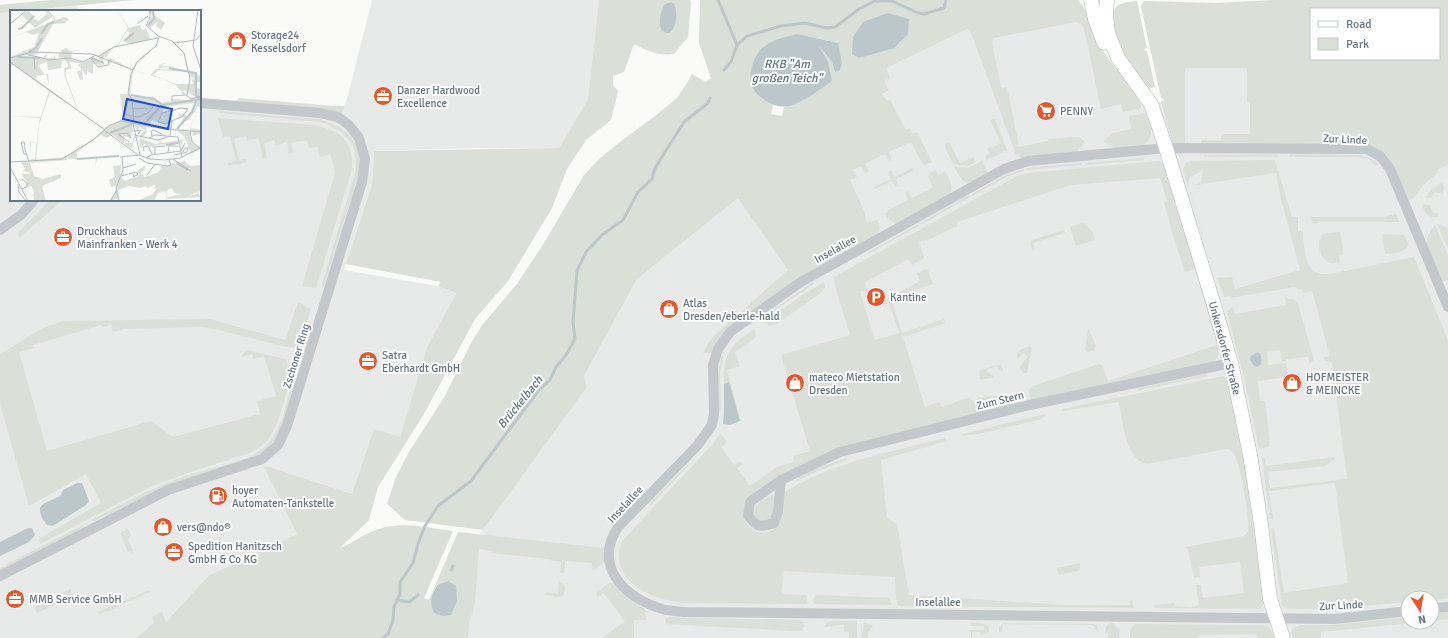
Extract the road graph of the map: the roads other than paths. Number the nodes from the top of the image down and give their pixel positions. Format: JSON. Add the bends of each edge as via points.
{"nodes":[{"id":1,"x":1091,"y":0,"type":"edge"},
{"id":2,"x":1107,"y":0,"type":"edge"},
{"id":3,"x":1126,"y":70,"type":"junction"},
{"id":4,"x":201,"y":104,"type":"edge"},
{"id":5,"x":1166,"y":148,"type":"junction"},
{"id":6,"x":33,"y":201,"type":"edge"},
{"id":7,"x":0,"y":230,"type":"edge"},
{"id":8,"x":1448,"y":307,"type":"edge"},
{"id":9,"x":1231,"y":363,"type":"junction"},
{"id":10,"x":781,"y":480,"type":"junction"},
{"id":11,"x":0,"y":576,"type":"edge"},
{"id":12,"x":1400,"y":612,"type":"edge"},
{"id":13,"x":1276,"y":618,"type":"junction"},
{"id":14,"x":1284,"y":638,"type":"edge"}],
"edges":[{"from":1,"to":3,"type":"street","name":"Unkersdorfer Straße","via":[[1106,48]]},
{"from":2,"to":3,"type":"street","name":"Unkersdorfer Straße","via":[[1108,33]]},
{"from":3,"to":5,"type":"street","name":"Unkersdorfer Straße","via":[[1151,104]]},
{"from":4,"to":11,"type":"street","name":"Zschoner Ring","via":[[320,113],[338,117],[349,125],[359,138],[365,159],[362,182],[287,426],[278,445],[262,459],[168,490]]},
{"from":5,"to":8,"type":"street","name":"Zur Linde","via":[[1367,150],[1380,156],[1390,169]]},
{"from":5,"to":9,"type":"street","name":"Unkersdorfer Straße"},
{"from":5,"to":13,"type":"street","name":"Inselallee","via":[[1028,161],[1004,169],[801,282],[730,332],[718,349],[713,365],[712,425],[697,446],[618,527],[609,547],[609,560],[621,586],[638,598],[658,608],[684,612]]},
{"from":6,"to":7,"type":"street","via":[[21,215]]},
{"from":9,"to":10,"type":"street","name":"Zum Stern","via":[[1025,406],[840,452]]},
{"from":9,"to":13,"type":"street","name":"Unkersdorfer Straße","via":[[1250,455],[1270,599]]},
{"from":10,"to":10,"type":"street","name":"Zum Stern","via":[[750,502],[748,515],[754,523],[764,527],[774,523],[778,512]]},
{"from":12,"to":13,"type":"street","name":"Zur Linde","via":[[1335,619]]},
{"from":13,"to":14,"type":"street","name":"Unkersdorfer Straße"}]}
